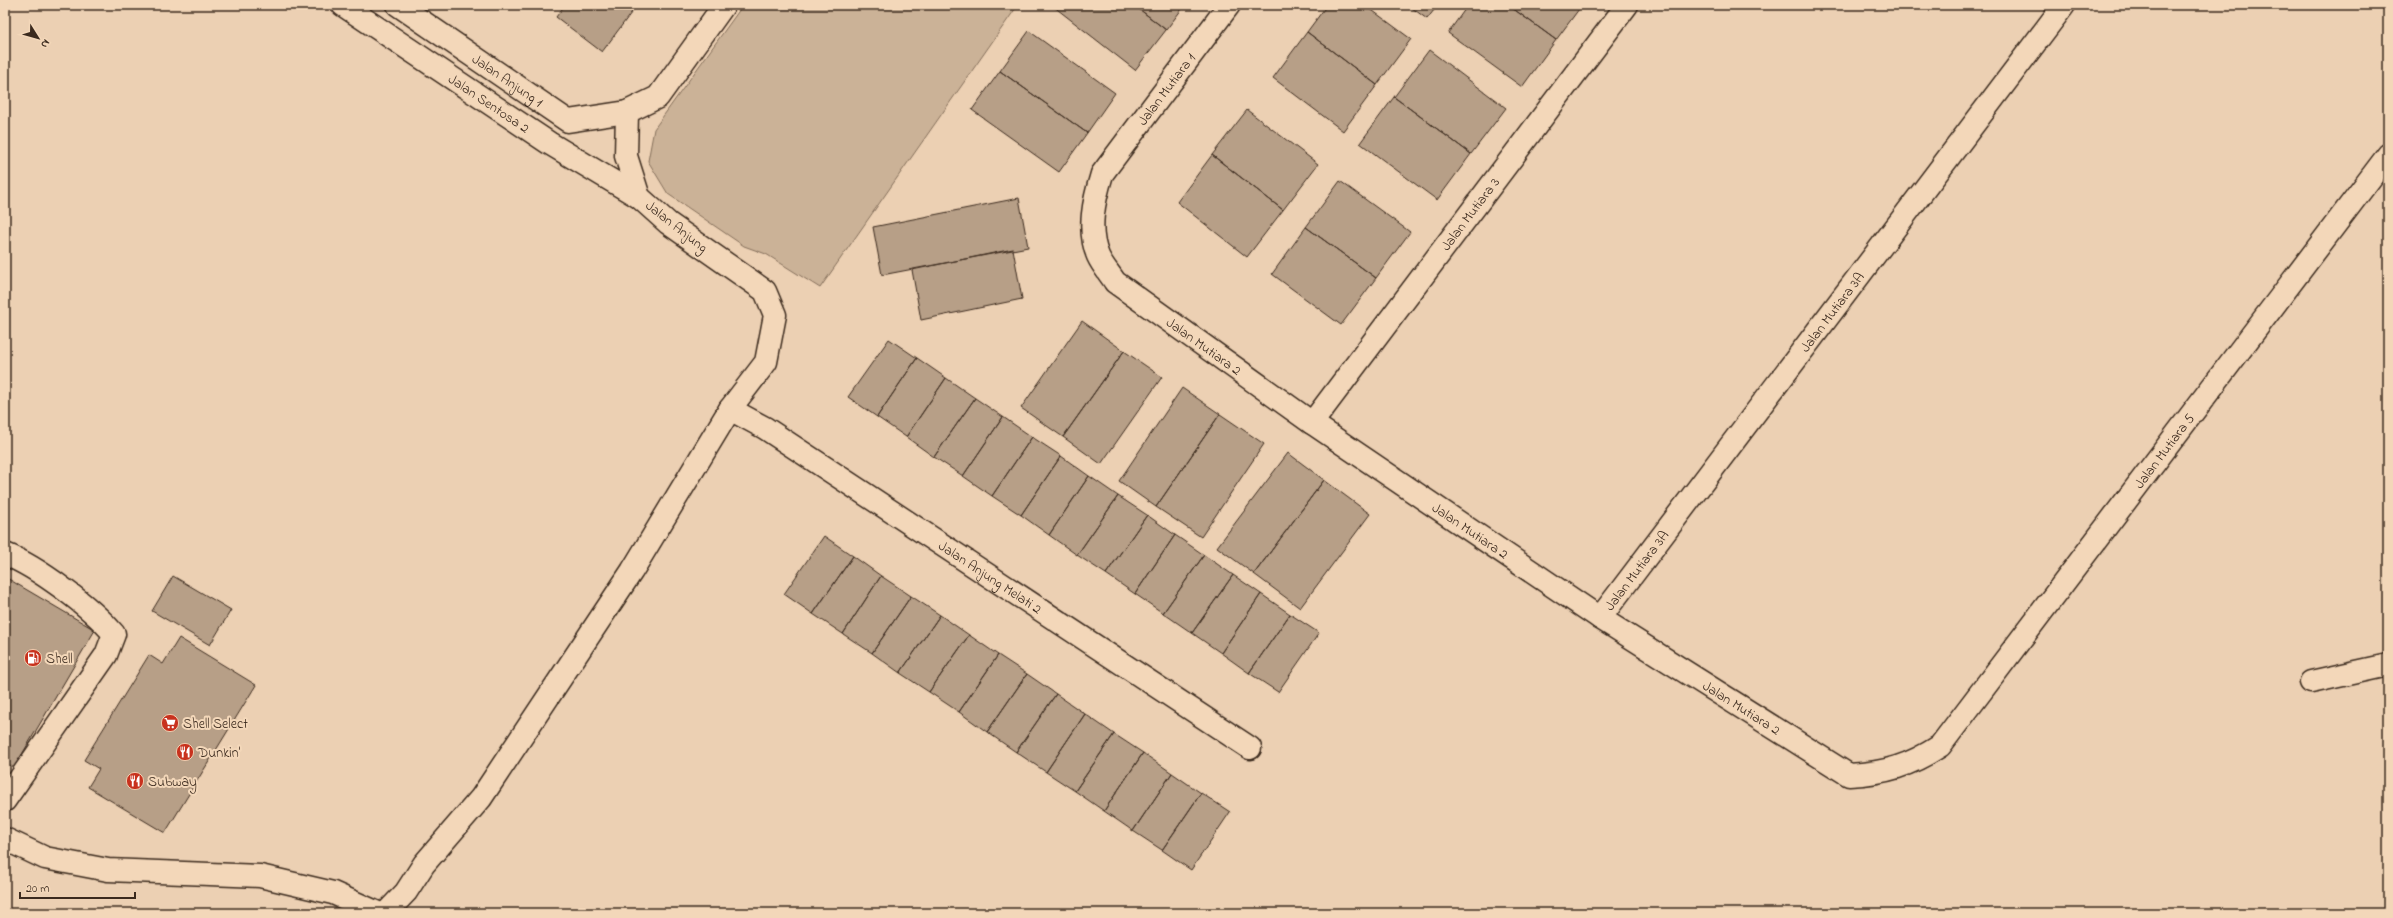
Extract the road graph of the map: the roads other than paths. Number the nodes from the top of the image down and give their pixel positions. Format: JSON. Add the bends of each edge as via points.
{"nodes":[{"id":1,"x":343,"y":5,"type":"edge"},
{"id":2,"x":398,"y":5,"type":"edge"},
{"id":3,"x":724,"y":5,"type":"edge"},
{"id":4,"x":1230,"y":5,"type":"edge"},
{"id":5,"x":1627,"y":5,"type":"edge"},
{"id":6,"x":2064,"y":5,"type":"edge"},
{"id":7,"x":627,"y":112,"type":"junction"},
{"id":8,"x":2388,"y":155,"type":"edge"},
{"id":9,"x":1102,"y":174,"type":"joint"},
{"id":10,"x":639,"y":197,"type":"junction"},
{"id":11,"x":730,"y":409,"type":"junction"},
{"id":12,"x":1312,"y":423,"type":"junction"},
{"id":13,"x":5,"y":554,"type":"edge"},
{"id":14,"x":1600,"y":618,"type":"junction"},
{"id":15,"x":2388,"y":665,"type":"edge"},
{"id":16,"x":2311,"y":682,"type":"dead end"},
{"id":17,"x":1940,"y":746,"type":"joint"},
{"id":18,"x":1250,"y":748,"type":"dead end"},
{"id":19,"x":5,"y":800,"type":"edge"},
{"id":20,"x":5,"y":839,"type":"edge"},
{"id":21,"x":378,"y":913,"type":"edge"},
{"id":22,"x":386,"y":913,"type":"edge"}],
"edges":[{"from":1,"to":10,"type":"main road","name":"Jalan Sentosa 2","via":[[549,144]]},
{"from":2,"to":7,"type":"main road","name":"Jalan Anjung 1","via":[[568,121]]},
{"from":3,"to":7,"type":"main road","name":"Jalan Anjung 1","via":[[658,97]]},
{"from":4,"to":9,"type":"main road","name":"Jalan Mutiara 1"},
{"from":5,"to":12,"type":"main road","name":"Jalan Mutiara 3"},
{"from":6,"to":14,"type":"main road","name":"Jalan Mutiara 3A"},
{"from":7,"to":10,"type":"main road","name":"Jalan Anjung","via":[[626,156]]},
{"from":8,"to":17,"type":"main road","name":"Jalan Mutiara 5"},
{"from":9,"to":12,"type":"main road","name":"Jalan Mutiara 2","via":[[1094,202],[1092,227],[1098,256],[1115,282]]},
{"from":10,"to":11,"type":"main road","name":"Jalan Anjung","via":[[668,223],[765,291],[775,315],[766,362]]},
{"from":11,"to":18,"type":"main road","name":"Jalan Anjung Melati 2","via":[[771,432]]},
{"from":11,"to":22,"type":"main road","via":[[632,571],[481,798],[424,864],[406,892]]},
{"from":12,"to":14,"type":"main road","name":"Jalan Mutiara 2"},
{"from":13,"to":19,"type":"main road","via":[[21,561],[98,616],[114,634],[106,655]]},
{"from":14,"to":17,"type":"main road","name":"Jalan Mutiara 2","via":[[1849,775],[1894,770],[1918,760]]},
{"from":15,"to":16,"type":"main road"},
{"from":20,"to":21,"type":"main road","via":[[45,858],[108,870],[260,876],[333,893]]}]}
